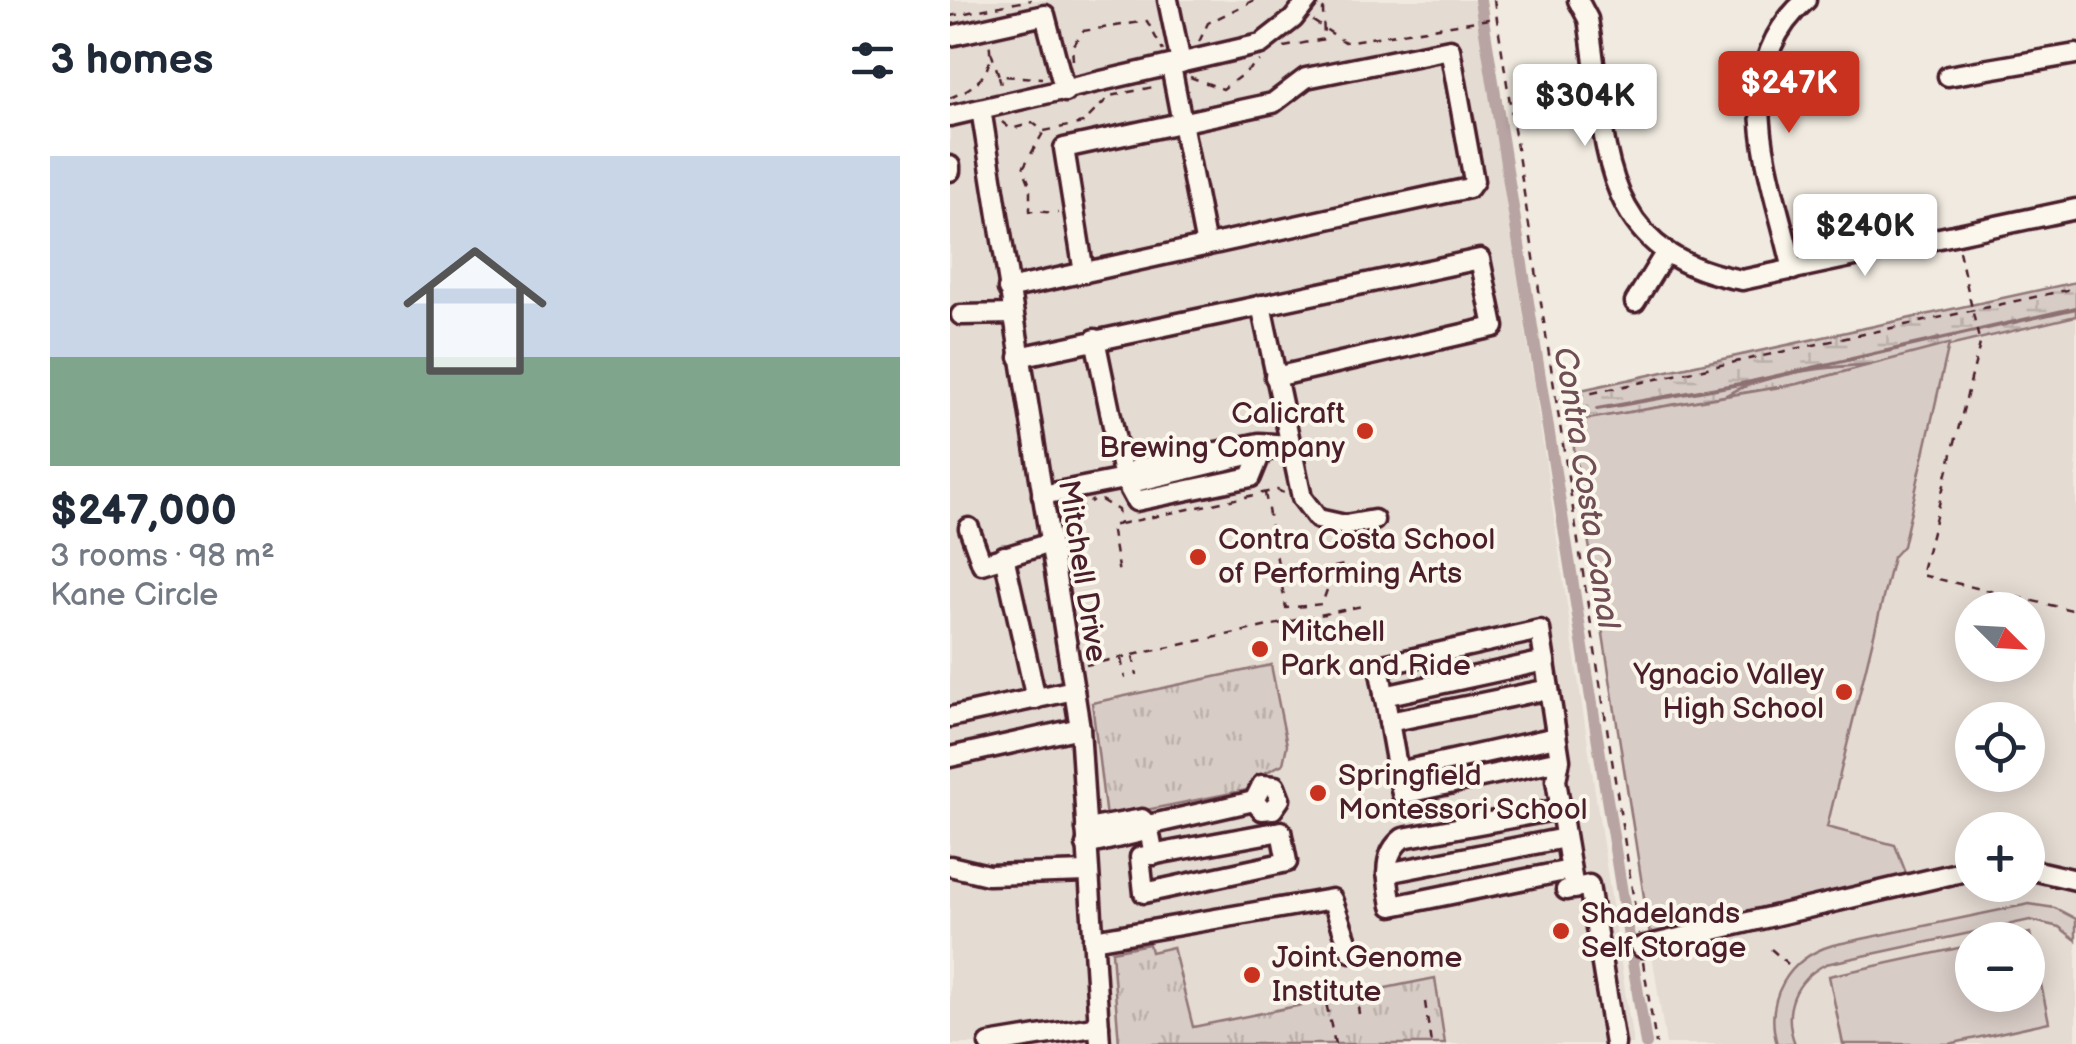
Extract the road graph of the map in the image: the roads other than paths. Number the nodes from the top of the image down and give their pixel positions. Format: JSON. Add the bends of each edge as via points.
{"nodes":[{"id":1,"x":1168,"y":0,"type":"edge"},
{"id":2,"x":1578,"y":0,"type":"edge"},
{"id":3,"x":1806,"y":0,"type":"edge"},
{"id":4,"x":1304,"y":5,"type":"edge"},
{"id":5,"x":950,"y":36,"type":"edge"},
{"id":6,"x":2076,"y":54,"type":"edge"},
{"id":7,"x":1174,"y":64,"type":"junction"},
{"id":8,"x":1948,"y":76,"type":"dead end"},
{"id":9,"x":1063,"y":85,"type":"junction"},
{"id":10,"x":981,"y":110,"type":"junction"},
{"id":11,"x":950,"y":116,"type":"edge"},
{"id":12,"x":1180,"y":123,"type":"junction"},
{"id":13,"x":2076,"y":209,"type":"edge"},
{"id":14,"x":1206,"y":246,"type":"junction"},
{"id":15,"x":1664,"y":254,"type":"junction"},
{"id":16,"x":1793,"y":270,"type":"junction"},
{"id":17,"x":1084,"y":273,"type":"junction"},
{"id":18,"x":1008,"y":289,"type":"junction"},
{"id":19,"x":1635,"y":302,"type":"dead end"},
{"id":20,"x":1261,"y":305,"type":"junction"},
{"id":21,"x":1012,"y":314,"type":"junction"},
{"id":22,"x":961,"y":315,"type":"dead end"},
{"id":23,"x":1095,"y":340,"type":"junction"},
{"id":24,"x":1019,"y":357,"type":"junction"},
{"id":25,"x":1275,"y":377,"type":"junction"},
{"id":26,"x":1290,"y":445,"type":"junction"},
{"id":27,"x":1124,"y":479,"type":"junction"},
{"id":28,"x":1042,"y":495,"type":"junction"},
{"id":29,"x":1374,"y":520,"type":"dead end"},
{"id":30,"x":969,"y":528,"type":"dead end"},
{"id":31,"x":1050,"y":542,"type":"junction"},
{"id":32,"x":1004,"y":556,"type":"junction"},
{"id":33,"x":1545,"y":661,"type":"junction"},
{"id":34,"x":1549,"y":689,"type":"junction"},
{"id":35,"x":1074,"y":690,"type":"junction"},
{"id":36,"x":1384,"y":696,"type":"junction"},
{"id":37,"x":1036,"y":699,"type":"junction"},
{"id":38,"x":950,"y":718,"type":"edge"},
{"id":39,"x":1389,"y":722,"type":"junction"},
{"id":40,"x":1080,"y":728,"type":"junction"},
{"id":41,"x":1556,"y":738,"type":"junction"},
{"id":42,"x":950,"y":757,"type":"edge"},
{"id":43,"x":1560,"y":760,"type":"junction"},
{"id":44,"x":1398,"y":772,"type":"junction"},
{"id":45,"x":1254,"y":801,"type":"dead end"},
{"id":46,"x":1220,"y":808,"type":"junction"},
{"id":47,"x":1560,"y":809,"type":"junction"},
{"id":48,"x":1148,"y":825,"type":"junction"},
{"id":49,"x":1086,"y":837,"type":"junction"},
{"id":50,"x":1565,"y":838,"type":"junction"},
{"id":51,"x":1226,"y":842,"type":"junction"},
{"id":52,"x":1154,"y":855,"type":"junction"},
{"id":53,"x":950,"y":866,"type":"edge"},
{"id":54,"x":1088,"y":872,"type":"junction"},
{"id":55,"x":1387,"y":873,"type":"junction"},
{"id":56,"x":2045,"y":873,"type":"edge"},
{"id":57,"x":1955,"y":874,"type":"edge"},
{"id":58,"x":2076,"y":880,"type":"edge"},
{"id":59,"x":1569,"y":883,"type":"junction"},
{"id":60,"x":1093,"y":940,"type":"junction"},
{"id":61,"x":1641,"y":946,"type":"road end"},
{"id":62,"x":1351,"y":952,"type":"dead end"},
{"id":63,"x":1100,"y":1035,"type":"edge"},
{"id":64,"x":989,"y":1044,"type":"edge"},
{"id":65,"x":1616,"y":1044,"type":"edge"}],
"edges":[{"from":1,"to":7,"type":"street"},
{"from":2,"to":15,"type":"street","via":[[1588,19],[1615,189],[1635,226]]},
{"from":3,"to":16,"type":"street","via":[[1786,17],[1765,52],[1757,100]]},
{"from":4,"to":7,"type":"street","via":[[1261,44]]},
{"from":5,"to":9,"type":"street","via":[[1045,15]]},
{"from":6,"to":8,"type":"street"},
{"from":7,"to":9,"type":"street"},
{"from":7,"to":12,"type":"street"},
{"from":9,"to":10,"type":"street"},
{"from":10,"to":11,"type":"street"},
{"from":10,"to":18,"type":"street","name":"Mitchell Drive"},
{"from":12,"to":14,"type":"street"},
{"from":12,"to":14,"type":"street","via":[[1272,103],[1306,78],[1450,48],[1474,181],[1469,188]]},
{"from":12,"to":17,"type":"street","via":[[1064,148]]},
{"from":13,"to":16,"type":"street"},
{"from":14,"to":17,"type":"street"},
{"from":15,"to":16,"type":"street","via":[[1698,272],[1742,280]]},
{"from":15,"to":19,"type":"street"},
{"from":17,"to":18,"type":"street"},
{"from":18,"to":21,"type":"street","name":"Mitchell Drive"},
{"from":20,"to":23,"type":"street"},
{"from":20,"to":25,"type":"street"},
{"from":20,"to":25,"type":"street","via":[[1480,260],[1494,327]]},
{"from":21,"to":22,"type":"street"},
{"from":21,"to":24,"type":"street","name":"Mitchell Drive"},
{"from":23,"to":24,"type":"street"},
{"from":23,"to":27,"type":"street"},
{"from":24,"to":28,"type":"street","name":"Mitchell Drive"},
{"from":25,"to":26,"type":"street"},
{"from":26,"to":27,"type":"street","via":[[1259,442],[1137,469]]},
{"from":26,"to":27,"type":"street","via":[[1260,455],[1251,477],[1136,501]]},
{"from":26,"to":29,"type":"street","via":[[1301,493],[1318,520]]},
{"from":27,"to":28,"type":"street"},
{"from":28,"to":31,"type":"street","name":"Mitchell Drive"},
{"from":30,"to":32,"type":"street","via":[[982,564]]},
{"from":31,"to":32,"type":"street"},
{"from":31,"to":35,"type":"street","name":"Mitchell Drive"},
{"from":32,"to":37,"type":"street"},
{"from":33,"to":34,"type":"street"},
{"from":33,"to":36,"type":"street"},
{"from":33,"to":36,"type":"street","via":[[1540,630],[1378,666]]},
{"from":34,"to":39,"type":"street"},
{"from":34,"to":41,"type":"street"},
{"from":35,"to":37,"type":"street"},
{"from":35,"to":40,"type":"street","name":"Mitchell Drive"},
{"from":36,"to":39,"type":"street"},
{"from":37,"to":38,"type":"street"},
{"from":39,"to":44,"type":"street"},
{"from":40,"to":42,"type":"street"},
{"from":40,"to":49,"type":"street","name":"Mitchell Drive"},
{"from":41,"to":43,"type":"street"},
{"from":41,"to":44,"type":"street"},
{"from":43,"to":44,"type":"street","via":[[1402,794]]},
{"from":43,"to":47,"type":"street"},
{"from":45,"to":46,"type":"street"},
{"from":46,"to":48,"type":"street"},
{"from":46,"to":51,"type":"street"},
{"from":47,"to":50,"type":"street"},
{"from":47,"to":55,"type":"street","via":[[1403,838],[1392,847]]},
{"from":48,"to":49,"type":"street","via":[[1142,819]]},
{"from":48,"to":52,"type":"street"},
{"from":49,"to":54,"type":"street","name":"Mitchell Drive"},
{"from":50,"to":55,"type":"street"},
{"from":50,"to":59,"type":"street"},
{"from":51,"to":52,"type":"street"},
{"from":51,"to":52,"type":"street","via":[[1282,831],[1287,862],[1144,894],[1140,857]]},
{"from":53,"to":54,"type":"street","via":[[988,875]]},
{"from":54,"to":60,"type":"street","name":"Mitchell Drive"},
{"from":55,"to":59,"type":"street","via":[[1392,906]]},
{"from":56,"to":58,"type":"street"},
{"from":57,"to":61,"type":"street"},
{"from":59,"to":65,"type":"street","via":[[1590,886]]},
{"from":60,"to":62,"type":"street","via":[[1332,899]]},
{"from":60,"to":63,"type":"street","name":"Mitchell Drive"},
{"from":63,"to":64,"type":"street","via":[[1063,1032]]}]}
